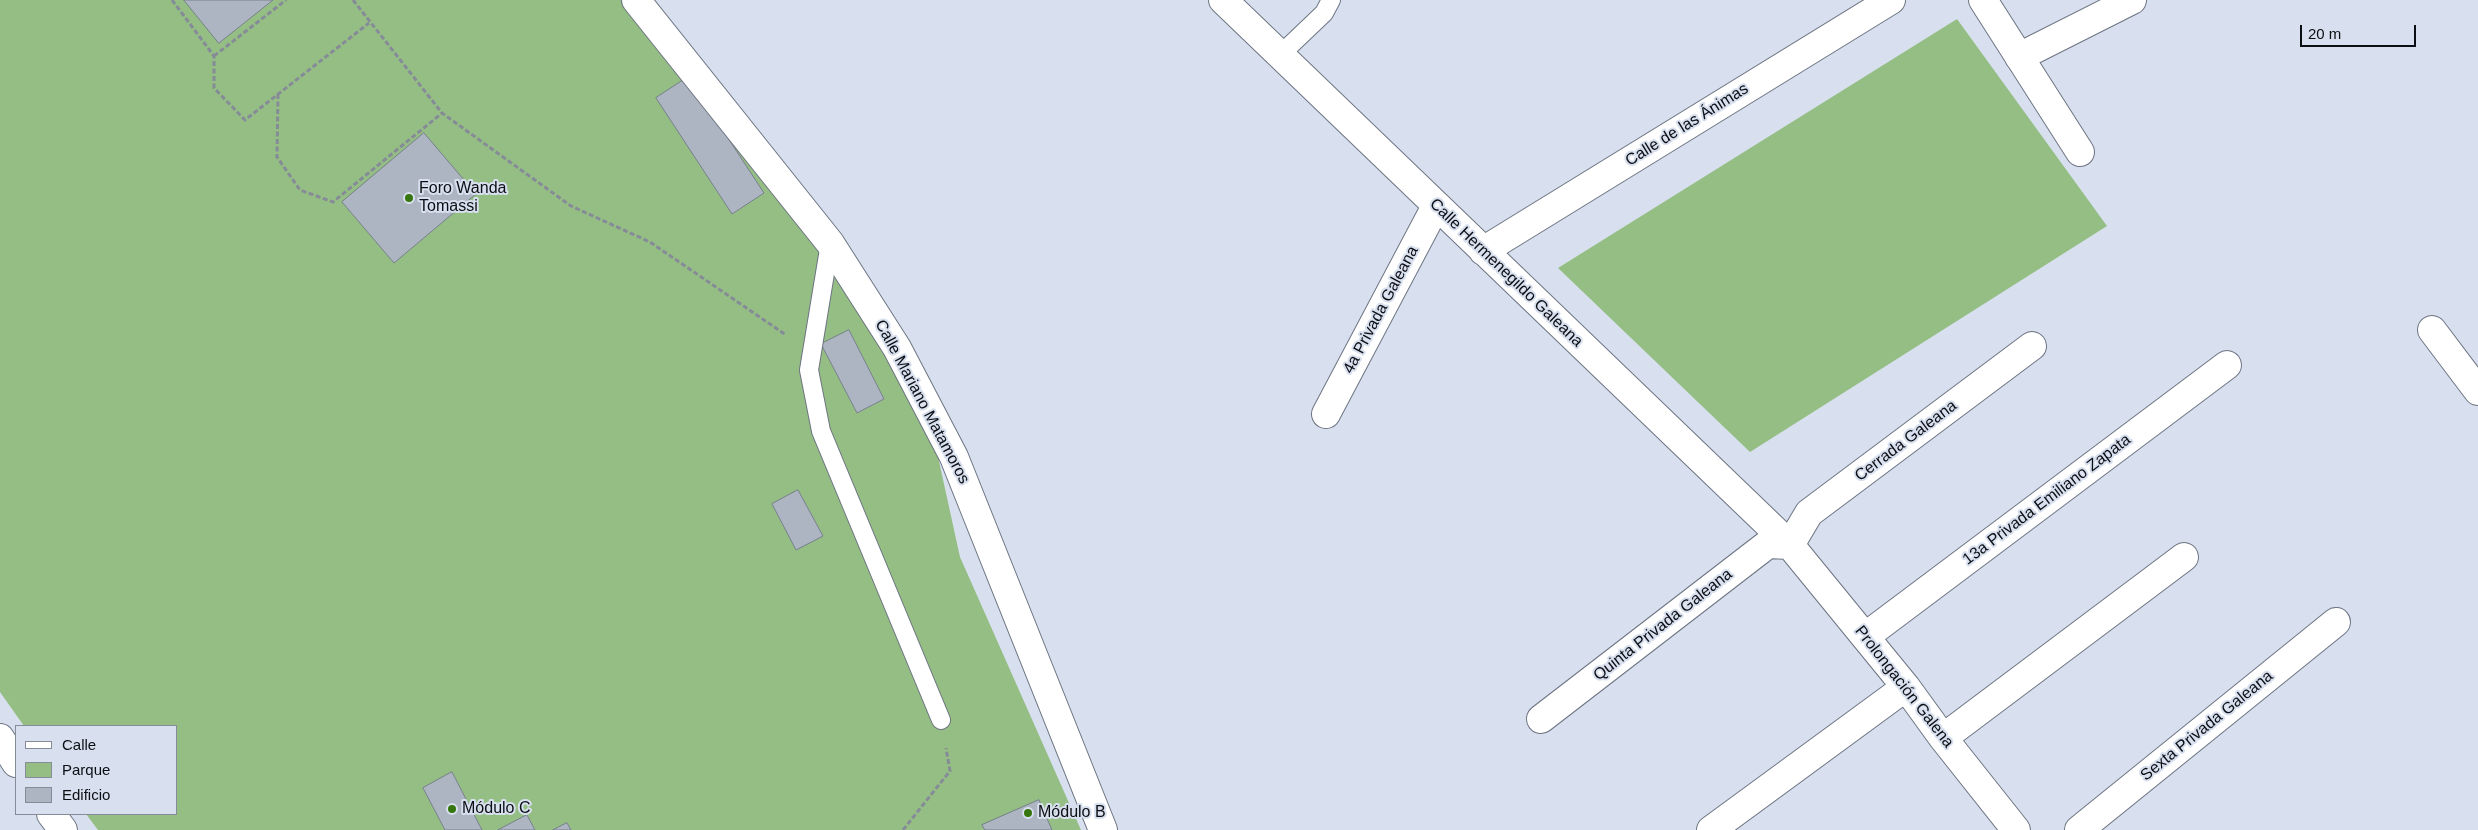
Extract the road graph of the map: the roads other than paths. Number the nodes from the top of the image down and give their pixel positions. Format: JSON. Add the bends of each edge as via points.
{"nodes":[{"id":1,"x":636,"y":0,"type":"edge"},
{"id":2,"x":1223,"y":0,"type":"edge"},
{"id":3,"x":1331,"y":0,"type":"edge"},
{"id":4,"x":1891,"y":0,"type":"edge"},
{"id":5,"x":1983,"y":0,"type":"edge"},
{"id":6,"x":2132,"y":0,"type":"edge"},
{"id":7,"x":1280,"y":55,"type":"junction"},
{"id":8,"x":2019,"y":57,"type":"junction"},
{"id":9,"x":2080,"y":152,"type":"dead end"},
{"id":10,"x":1436,"y":206,"type":"junction"},
{"id":11,"x":830,"y":243,"type":"junction"},
{"id":12,"x":1483,"y":251,"type":"junction"},
{"id":13,"x":2432,"y":330,"type":"dead end"},
{"id":14,"x":2032,"y":346,"type":"dead end"},
{"id":15,"x":2227,"y":365,"type":"dead end"},
{"id":16,"x":2478,"y":391,"type":"edge"},
{"id":17,"x":1326,"y":414,"type":"dead end"},
{"id":18,"x":1790,"y":545,"type":"junction"},
{"id":19,"x":2184,"y":557,"type":"dead end"},
{"id":20,"x":2336,"y":622,"type":"dead end"},
{"id":21,"x":1866,"y":636,"type":"junction"},
{"id":22,"x":1906,"y":687,"type":"junction"},
{"id":23,"x":1542,"y":719,"type":"dead end"},
{"id":24,"x":940,"y":720,"type":"road end"},
{"id":25,"x":0,"y":738,"type":"edge"},
{"id":26,"x":1943,"y":738,"type":"junction"},
{"id":27,"x":15,"y":760,"type":"edge"},
{"id":28,"x":1103,"y":830,"type":"edge"},
{"id":29,"x":1711,"y":830,"type":"edge"},
{"id":30,"x":2016,"y":830,"type":"edge"},
{"id":31,"x":2079,"y":830,"type":"edge"}],
"edges":[{"from":1,"to":11,"type":"street","name":"Calle Mariano Matamoros"},
{"from":2,"to":7,"type":"street","name":"Calle Hermenegildo Galeana"},
{"from":3,"to":7,"type":"lane","via":[[1324,13]]},
{"from":4,"to":12,"type":"street","name":"Calle de las Ánimas"},
{"from":5,"to":8,"type":"street"},
{"from":6,"to":8,"type":"street"},
{"from":7,"to":10,"type":"street","name":"Calle Hermenegildo Galeana"},
{"from":8,"to":9,"type":"street"},
{"from":10,"to":12,"type":"street","name":"Calle Hermenegildo Galeana"},
{"from":10,"to":17,"type":"street","name":"4a Privada Galeana"},
{"from":11,"to":24,"type":"lane","via":[[809,370],[821,431]]},
{"from":11,"to":28,"type":"street","name":"Calle Mariano Matamoros","via":[[897,348],[954,457]]},
{"from":12,"to":18,"type":"street","name":"Calle Hermenegildo Galeana"},
{"from":13,"to":16,"type":"street"},
{"from":14,"to":18,"type":"street","name":"Cerrada Galeana","via":[[1809,513]]},
{"from":15,"to":21,"type":"street","name":"13a Privada Emiliano Zapata"},
{"from":18,"to":21,"type":"street","name":"Prolongación Galena"},
{"from":18,"to":23,"type":"street","name":"Quinta Privada Galeana","via":[[1768,544]]},
{"from":19,"to":26,"type":"street"},
{"from":20,"to":31,"type":"street","name":"Sexta Privada Galeana"},
{"from":21,"to":22,"type":"street","name":"Prolongación Galena"},
{"from":22,"to":26,"type":"street","name":"Prolongación Galena"},
{"from":22,"to":29,"type":"street"},
{"from":25,"to":27,"type":"street"},
{"from":26,"to":30,"type":"street","name":"Prolongación Galena"}]}
